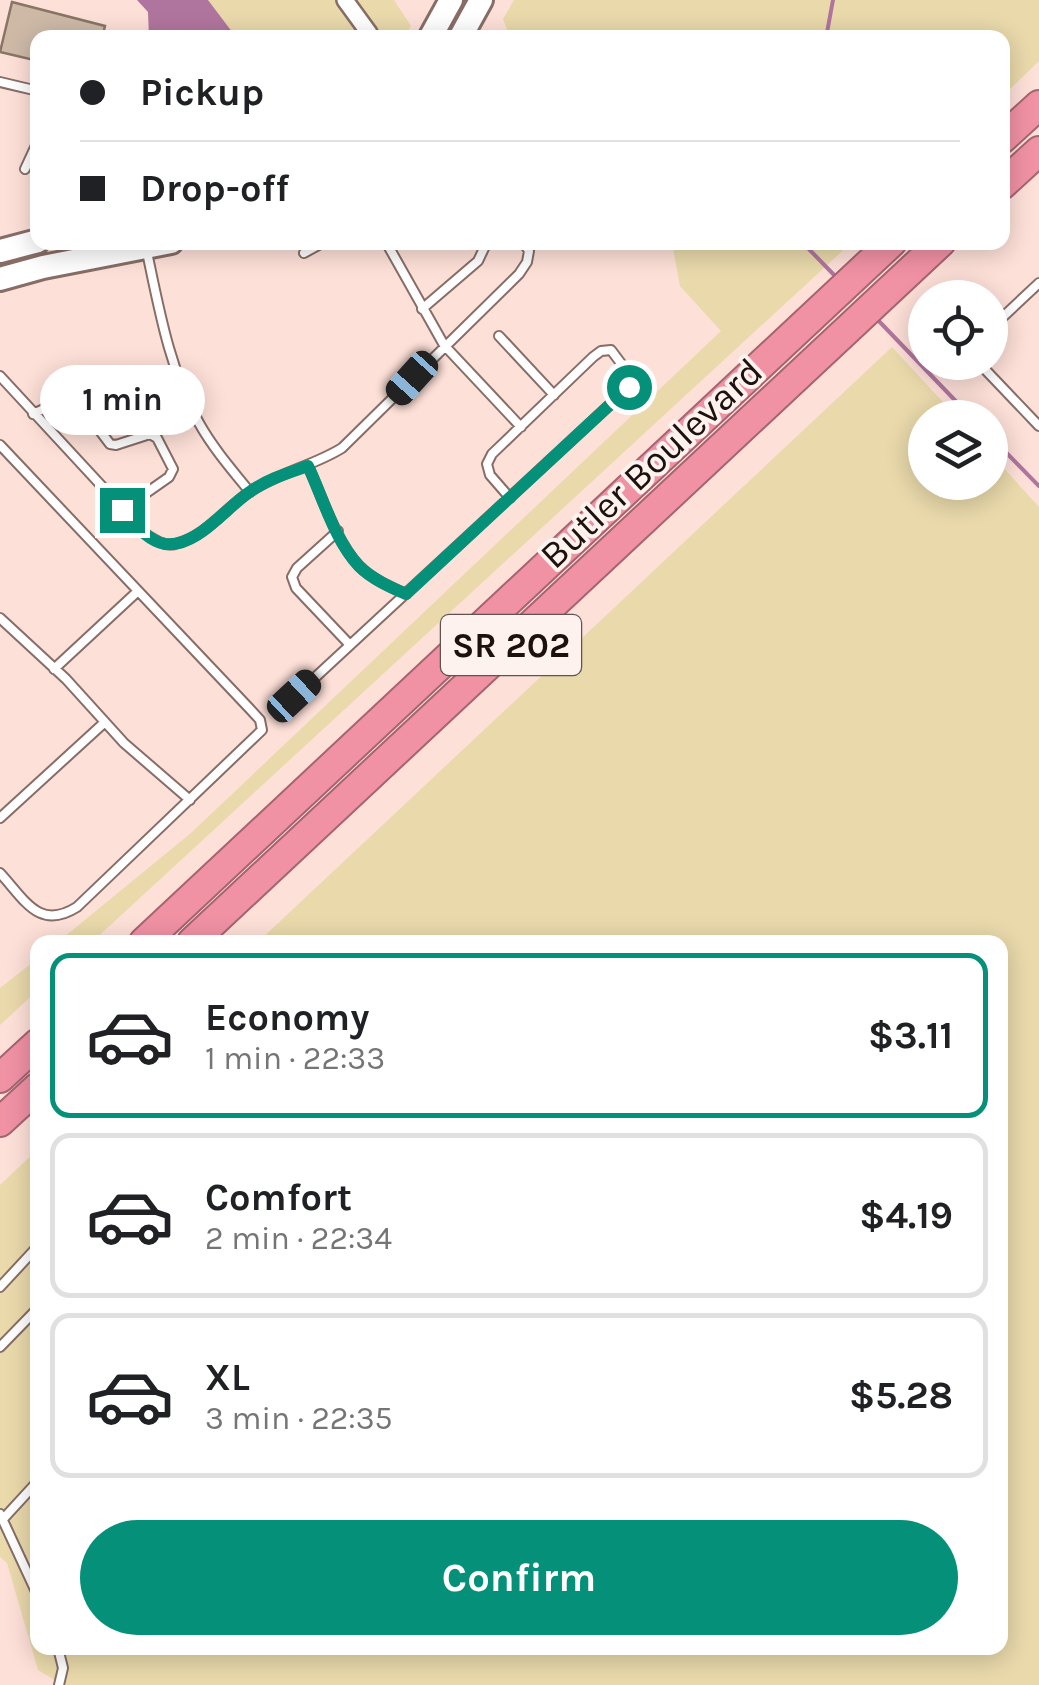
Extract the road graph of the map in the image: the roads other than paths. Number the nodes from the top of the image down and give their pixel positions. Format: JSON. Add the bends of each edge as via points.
{"nodes":[{"id":1,"x":344,"y":0,"type":"edge"},
{"id":2,"x":451,"y":0,"type":"edge"},
{"id":3,"x":481,"y":0,"type":"edge"},
{"id":4,"x":366,"y":30,"type":"edge"},
{"id":5,"x":434,"y":30,"type":"edge"},
{"id":6,"x":464,"y":30,"type":"edge"},
{"id":7,"x":0,"y":82,"type":"edge"},
{"id":8,"x":30,"y":90,"type":"edge"},
{"id":9,"x":1039,"y":105,"type":"edge"},
{"id":10,"x":1010,"y":132,"type":"edge"},
{"id":11,"x":1039,"y":151,"type":"edge"},
{"id":12,"x":30,"y":159,"type":"edge"},
{"id":13,"x":25,"y":169,"type":"dead end"},
{"id":14,"x":1010,"y":178,"type":"edge"},
{"id":15,"x":30,"y":243,"type":"edge"},
{"id":16,"x":126,"y":250,"type":"edge"},
{"id":17,"x":147,"y":250,"type":"edge"},
{"id":18,"x":309,"y":250,"type":"edge"},
{"id":19,"x":390,"y":250,"type":"edge"},
{"id":20,"x":484,"y":250,"type":"edge"},
{"id":21,"x":527,"y":250,"type":"edge"},
{"id":22,"x":932,"y":250,"type":"edge"},
{"id":23,"x":0,"y":251,"type":"edge"},
{"id":24,"x":883,"y":251,"type":"edge"},
{"id":25,"x":304,"y":253,"type":"dead end"},
{"id":26,"x":0,"y":279,"type":"edge"},
{"id":27,"x":1039,"y":282,"type":"edge"},
{"id":28,"x":422,"y":309,"type":"junction"},
{"id":29,"x":1008,"y":311,"type":"edge"},
{"id":30,"x":500,"y":336,"type":"dead end"},
{"id":31,"x":444,"y":344,"type":"junction"},
{"id":32,"x":0,"y":376,"type":"edge"},
{"id":33,"x":995,"y":380,"type":"edge"},
{"id":34,"x":554,"y":394,"type":"junction"},
{"id":35,"x":33,"y":414,"type":"junction"},
{"id":36,"x":1039,"y":426,"type":"edge"},
{"id":37,"x":521,"y":427,"type":"junction"},
{"id":38,"x":0,"y":444,"type":"edge"},
{"id":39,"x":308,"y":466,"type":"junction"},
{"id":40,"x":250,"y":492,"type":"junction"},
{"id":41,"x":510,"y":498,"type":"junction"},
{"id":42,"x":122,"y":510,"type":"junction"},
{"id":43,"x":338,"y":530,"type":"junction"},
{"id":44,"x":138,"y":591,"type":"junction"},
{"id":45,"x":406,"y":594,"type":"junction"},
{"id":46,"x":0,"y":618,"type":"edge"},
{"id":47,"x":350,"y":645,"type":"junction"},
{"id":48,"x":54,"y":668,"type":"junction"},
{"id":49,"x":294,"y":696,"type":"dead end"},
{"id":50,"x":105,"y":722,"type":"junction"},
{"id":51,"x":190,"y":800,"type":"junction"},
{"id":52,"x":0,"y":818,"type":"edge"},
{"id":53,"x":0,"y":874,"type":"edge"},
{"id":54,"x":151,"y":935,"type":"edge"},
{"id":55,"x":200,"y":935,"type":"edge"},
{"id":56,"x":30,"y":1037,"type":"edge"},
{"id":57,"x":30,"y":1050,"type":"edge"},
{"id":58,"x":0,"y":1054,"type":"edge"},
{"id":59,"x":0,"y":1078,"type":"edge"},
{"id":60,"x":30,"y":1094,"type":"edge"},
{"id":61,"x":0,"y":1122,"type":"edge"},
{"id":62,"x":30,"y":1255,"type":"edge"},
{"id":63,"x":0,"y":1287,"type":"edge"},
{"id":64,"x":30,"y":1316,"type":"edge"},
{"id":65,"x":0,"y":1347,"type":"edge"},
{"id":66,"x":30,"y":1489,"type":"edge"},
{"id":67,"x":2,"y":1516,"type":"edge"},
{"id":68,"x":30,"y":1578,"type":"edge"},
{"id":69,"x":60,"y":1655,"type":"edge"},
{"id":70,"x":59,"y":1685,"type":"edge"}],
"edges":[{"from":1,"to":4,"type":"street"},
{"from":2,"to":5,"type":"main road"},
{"from":3,"to":6,"type":"main road"},
{"from":7,"to":8,"type":"lane"},
{"from":9,"to":10,"type":"highway"},
{"from":11,"to":14,"type":"highway"},
{"from":12,"to":13,"type":"lane"},
{"from":15,"to":23,"type":"main road"},
{"from":16,"to":26,"type":"main road"},
{"from":17,"to":40,"type":"lane","via":[[181,383],[199,422]]},
{"from":18,"to":25,"type":"lane"},
{"from":19,"to":28,"type":"lane"},
{"from":20,"to":28,"type":"lane"},
{"from":21,"to":31,"type":"lane","via":[[518,274]]},
{"from":22,"to":55,"type":"highway","name":"Butler Boulevard","number":"SR 202"},
{"from":24,"to":54,"type":"highway","name":"Butler Boulevard","number":"SR 202"},
{"from":27,"to":29,"type":"lane"},
{"from":28,"to":31,"type":"lane"},
{"from":30,"to":34,"type":"lane"},
{"from":31,"to":37,"type":"lane"},
{"from":31,"to":39,"type":"lane","via":[[342,448]]},
{"from":32,"to":35,"type":"lane"},
{"from":33,"to":36,"type":"lane"},
{"from":34,"to":37,"type":"lane"},
{"from":34,"to":41,"type":"lane","via":[[602,350],[610,350],[632,378]]},
{"from":35,"to":42,"type":"lane"},
{"from":35,"to":42,"type":"lane","via":[[75,398],[110,444],[156,438],[173,470]]},
{"from":37,"to":41,"type":"lane","via":[[487,464]]},
{"from":38,"to":44,"type":"lane"},
{"from":39,"to":40,"type":"lane"},
{"from":39,"to":43,"type":"lane"},
{"from":40,"to":42,"type":"lane","via":[[197,535],[175,544],[146,536]]},
{"from":41,"to":45,"type":"lane"},
{"from":43,"to":45,"type":"lane","via":[[358,565]]},
{"from":43,"to":47,"type":"lane","via":[[292,577]]},
{"from":44,"to":48,"type":"lane"},
{"from":44,"to":51,"type":"lane","via":[[260,720],[256,738]]},
{"from":45,"to":47,"type":"lane"},
{"from":46,"to":48,"type":"lane"},
{"from":47,"to":49,"type":"lane"},
{"from":48,"to":50,"type":"lane"},
{"from":50,"to":51,"type":"lane"},
{"from":50,"to":52,"type":"lane"},
{"from":51,"to":53,"type":"lane","via":[[62,916],[40,915]]},
{"from":56,"to":58,"type":"highway"},
{"from":57,"to":59,"type":"highway"},
{"from":60,"to":61,"type":"highway"},
{"from":62,"to":63,"type":"lane"},
{"from":64,"to":65,"type":"lane"},
{"from":66,"to":67,"type":"lane"},
{"from":67,"to":68,"type":"lane"},
{"from":69,"to":70,"type":"lane"}]}
